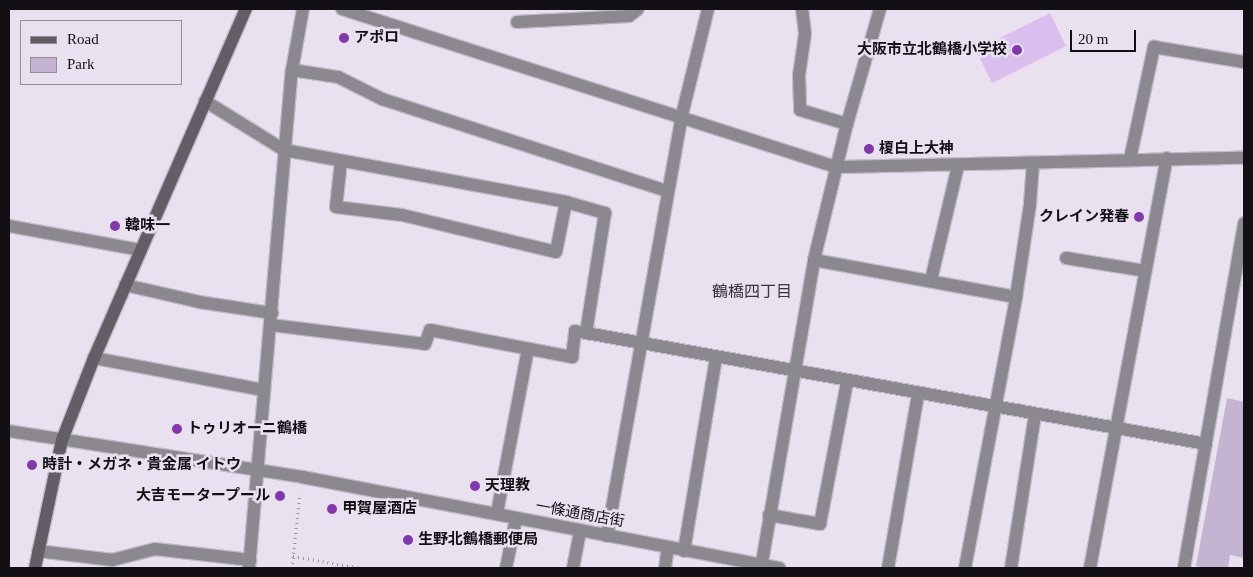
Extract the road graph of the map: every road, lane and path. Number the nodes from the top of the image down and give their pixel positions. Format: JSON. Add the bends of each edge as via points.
{"nodes":[{"id":1,"x":246,"y":9,"type":"edge"},
{"id":2,"x":303,"y":9,"type":"edge"},
{"id":3,"x":342,"y":9,"type":"edge"},
{"id":4,"x":638,"y":9,"type":"edge"},
{"id":5,"x":708,"y":9,"type":"edge"},
{"id":6,"x":802,"y":9,"type":"edge"},
{"id":7,"x":880,"y":9,"type":"edge"},
{"id":8,"x":517,"y":22,"type":"dead end"},
{"id":9,"x":1244,"y":62,"type":"edge"},
{"id":10,"x":292,"y":70,"type":"junction"},
{"id":11,"x":206,"y":101,"type":"junction"},
{"id":12,"x":680,"y":119,"type":"junction"},
{"id":13,"x":847,"y":124,"type":"junction"},
{"id":14,"x":284,"y":150,"type":"junction"},
{"id":15,"x":1167,"y":158,"type":"junction"},
{"id":16,"x":1244,"y":158,"type":"edge"},
{"id":17,"x":1130,"y":159,"type":"junction"},
{"id":18,"x":341,"y":161,"type":"junction"},
{"id":19,"x":1033,"y":163,"type":"junction"},
{"id":20,"x":836,"y":166,"type":"junction"},
{"id":21,"x":958,"y":166,"type":"junction"},
{"id":22,"x":667,"y":192,"type":"junction"},
{"id":23,"x":566,"y":202,"type":"junction"},
{"id":24,"x":1244,"y":222,"type":"edge"},
{"id":25,"x":9,"y":226,"type":"edge"},
{"id":26,"x":141,"y":250,"type":"junction"},
{"id":27,"x":1066,"y":258,"type":"dead end"},
{"id":28,"x":814,"y":260,"type":"junction"},
{"id":29,"x":1145,"y":271,"type":"junction"},
{"id":30,"x":931,"y":280,"type":"junction"},
{"id":31,"x":125,"y":285,"type":"junction"},
{"id":32,"x":1016,"y":297,"type":"junction"},
{"id":33,"x":272,"y":319,"type":"junction"},
{"id":34,"x":586,"y":333,"type":"junction"},
{"id":35,"x":641,"y":344,"type":"junction"},
{"id":36,"x":528,"y":349,"type":"junction"},
{"id":37,"x":94,"y":358,"type":"junction"},
{"id":38,"x":716,"y":358,"type":"junction"},
{"id":39,"x":794,"y":371,"type":"junction"},
{"id":40,"x":847,"y":382,"type":"junction"},
{"id":41,"x":264,"y":390,"type":"junction"},
{"id":42,"x":918,"y":395,"type":"junction"},
{"id":43,"x":995,"y":406,"type":"junction"},
{"id":44,"x":1035,"y":414,"type":"junction"},
{"id":45,"x":1116,"y":428,"type":"junction"},
{"id":46,"x":9,"y":431,"type":"edge"},
{"id":47,"x":62,"y":440,"type":"junction"},
{"id":48,"x":1206,"y":444,"type":"junction"},
{"id":49,"x":257,"y":471,"type":"junction"},
{"id":50,"x":302,"y":477,"type":"junction"},
{"id":51,"x":497,"y":513,"type":"junction"},
{"id":52,"x":769,"y":515,"type":"junction"},
{"id":53,"x":516,"y":519,"type":"junction"},
{"id":54,"x":580,"y":531,"type":"junction"},
{"id":55,"x":607,"y":536,"type":"junction"},
{"id":56,"x":668,"y":547,"type":"junction"},
{"id":57,"x":38,"y":551,"type":"junction"},
{"id":58,"x":684,"y":551,"type":"junction"},
{"id":59,"x":293,"y":556,"type":"junction"},
{"id":60,"x":249,"y":564,"type":"edge"},
{"id":61,"x":761,"y":566,"type":"edge"},
{"id":62,"x":35,"y":568,"type":"edge"},
{"id":63,"x":292,"y":568,"type":"edge"},
{"id":64,"x":361,"y":568,"type":"edge"},
{"id":65,"x":506,"y":568,"type":"edge"},
{"id":66,"x":573,"y":568,"type":"edge"},
{"id":67,"x":665,"y":568,"type":"edge"},
{"id":68,"x":779,"y":568,"type":"edge"},
{"id":69,"x":888,"y":568,"type":"edge"},
{"id":70,"x":966,"y":568,"type":"edge"},
{"id":71,"x":1011,"y":568,"type":"edge"},
{"id":72,"x":1090,"y":568,"type":"edge"},
{"id":73,"x":1184,"y":568,"type":"edge"}],
"edges":[{"from":1,"to":11,"type":"street"},
{"from":2,"to":10,"type":"street"},
{"from":3,"to":12,"type":"street"},
{"from":4,"to":8,"type":"street","via":[[630,16]]},
{"from":5,"to":12,"type":"street"},
{"from":6,"to":13,"type":"street","via":[[805,34],[799,75],[800,110]]},
{"from":7,"to":13,"type":"street"},
{"from":9,"to":17,"type":"street","via":[[1154,47]]},
{"from":10,"to":14,"type":"street"},
{"from":10,"to":22,"type":"street","via":[[338,77],[382,99]]},
{"from":11,"to":14,"type":"street"},
{"from":11,"to":26,"type":"street"},
{"from":12,"to":20,"type":"street"},
{"from":12,"to":22,"type":"street"},
{"from":13,"to":20,"type":"street"},
{"from":14,"to":18,"type":"street"},
{"from":14,"to":33,"type":"street"},
{"from":15,"to":16,"type":"street"},
{"from":15,"to":17,"type":"street"},
{"from":15,"to":29,"type":"street"},
{"from":17,"to":19,"type":"street"},
{"from":18,"to":23,"type":"street"},
{"from":18,"to":23,"type":"street","via":[[336,207],[402,215],[556,252]]},
{"from":19,"to":21,"type":"street"},
{"from":19,"to":32,"type":"street"},
{"from":20,"to":21,"type":"street"},
{"from":20,"to":28,"type":"street"},
{"from":21,"to":30,"type":"street"},
{"from":22,"to":35,"type":"street"},
{"from":23,"to":34,"type":"street","via":[[605,213]]},
{"from":24,"to":48,"type":"street"},
{"from":25,"to":26,"type":"street"},
{"from":26,"to":31,"type":"street"},
{"from":27,"to":29,"type":"street"},
{"from":28,"to":30,"type":"street"},
{"from":28,"to":39,"type":"street"},
{"from":29,"to":45,"type":"street"},
{"from":30,"to":32,"type":"street"},
{"from":31,"to":33,"type":"street"},
{"from":31,"to":37,"type":"street"},
{"from":32,"to":43,"type":"street"},
{"from":33,"to":36,"type":"street","via":[[425,344],[430,330]]},
{"from":33,"to":41,"type":"street"},
{"from":34,"to":35,"type":"street"},
{"from":34,"to":36,"type":"street","via":[[575,331],[572,358]]},
{"from":35,"to":38,"type":"street"},
{"from":35,"to":55,"type":"street"},
{"from":36,"to":51,"type":"street"},
{"from":37,"to":41,"type":"street"},
{"from":37,"to":47,"type":"street"},
{"from":38,"to":39,"type":"street"},
{"from":38,"to":58,"type":"street"},
{"from":39,"to":40,"type":"street"},
{"from":39,"to":52,"type":"street"},
{"from":40,"to":42,"type":"street"},
{"from":40,"to":52,"type":"street","via":[[820,524]]},
{"from":41,"to":49,"type":"street"},
{"from":42,"to":43,"type":"street"},
{"from":42,"to":69,"type":"street"},
{"from":43,"to":44,"type":"street"},
{"from":43,"to":70,"type":"street"},
{"from":44,"to":45,"type":"street"},
{"from":44,"to":71,"type":"street"},
{"from":45,"to":48,"type":"street"},
{"from":45,"to":72,"type":"street"},
{"from":46,"to":47,"type":"street","name":"一條通商店街"},
{"from":47,"to":49,"type":"street","name":"一條通商店街"},
{"from":47,"to":57,"type":"street"},
{"from":48,"to":73,"type":"street"},
{"from":49,"to":50,"type":"street","name":"一條通商店街"},
{"from":49,"to":60,"type":"street"},
{"from":50,"to":51,"type":"street","name":"一條通商店街"},
{"from":50,"to":59,"type":"path"},
{"from":51,"to":53,"type":"street","name":"一條通商店街"},
{"from":52,"to":61,"type":"street"},
{"from":53,"to":54,"type":"street","name":"一條通商店街"},
{"from":53,"to":65,"type":"street"},
{"from":54,"to":55,"type":"street","name":"一條通商店街"},
{"from":54,"to":66,"type":"street"},
{"from":55,"to":56,"type":"street","name":"一條通商店街"},
{"from":56,"to":58,"type":"street","name":"一條通商店街"},
{"from":56,"to":67,"type":"street"},
{"from":57,"to":60,"type":"street","via":[[112,560],[155,549]]},
{"from":57,"to":62,"type":"street"},
{"from":58,"to":61,"type":"street","name":"一條通商店街"},
{"from":59,"to":63,"type":"path"},
{"from":59,"to":64,"type":"path"},
{"from":61,"to":68,"type":"street","name":"一條通商店街"}]}
